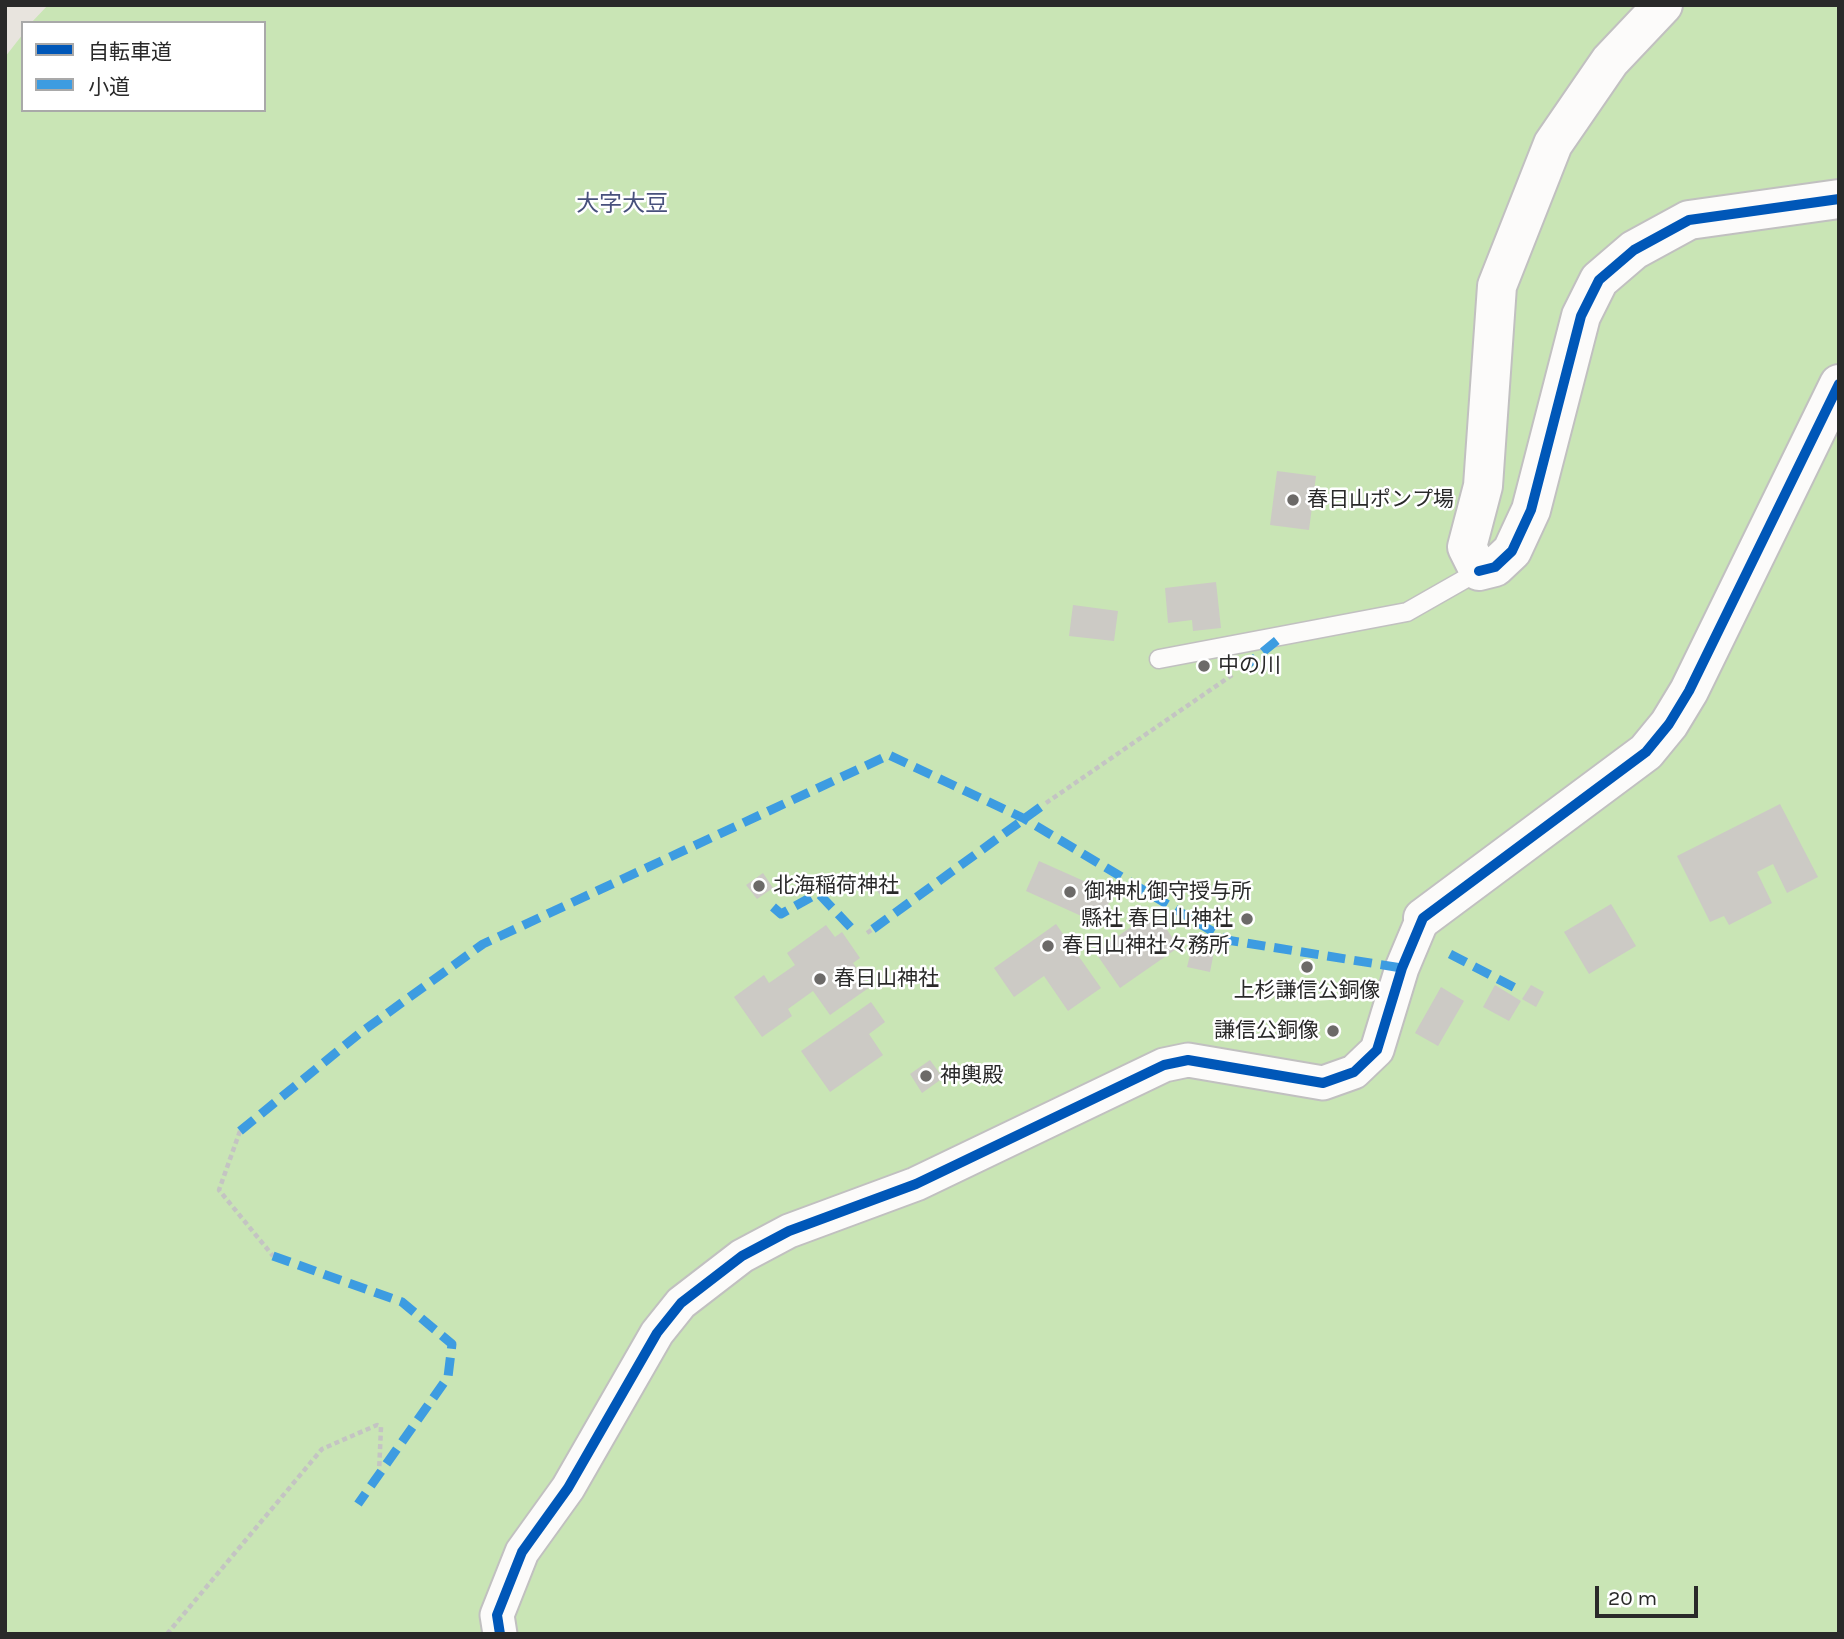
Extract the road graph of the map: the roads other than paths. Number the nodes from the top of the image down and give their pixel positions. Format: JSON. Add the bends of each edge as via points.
{"nodes":[{"id":1,"x":1663,"y":5,"type":"edge"},
{"id":2,"x":1839,"y":199,"type":"edge"},
{"id":3,"x":1839,"y":384,"type":"edge"},
{"id":4,"x":1479,"y":571,"type":"junction"},
{"id":5,"x":1159,"y":659,"type":"dead end"},
{"id":6,"x":1423,"y":918,"type":"joint"},
{"id":7,"x":500,"y":1634,"type":"edge"}],
"edges":[{"from":1,"to":4,"type":"street","via":[[1610,61],[1553,144],[1497,286],[1483,486],[1467,547]]},
{"from":2,"to":4,"type":"street","via":[[1689,219],[1634,250],[1600,280],[1581,316],[1527,519],[1512,551],[1495,567]]},
{"from":3,"to":6,"type":"street","via":[[1689,691],[1668,724],[1646,752]]},
{"from":4,"to":5,"type":"lane","via":[[1407,612]]},
{"from":6,"to":7,"type":"street","via":[[1402,968],[1377,1051],[1354,1072],[1323,1083],[1188,1060],[1164,1065],[916,1184],[789,1231],[742,1256],[681,1303],[657,1333],[568,1488],[522,1552],[497,1615]]}]}
